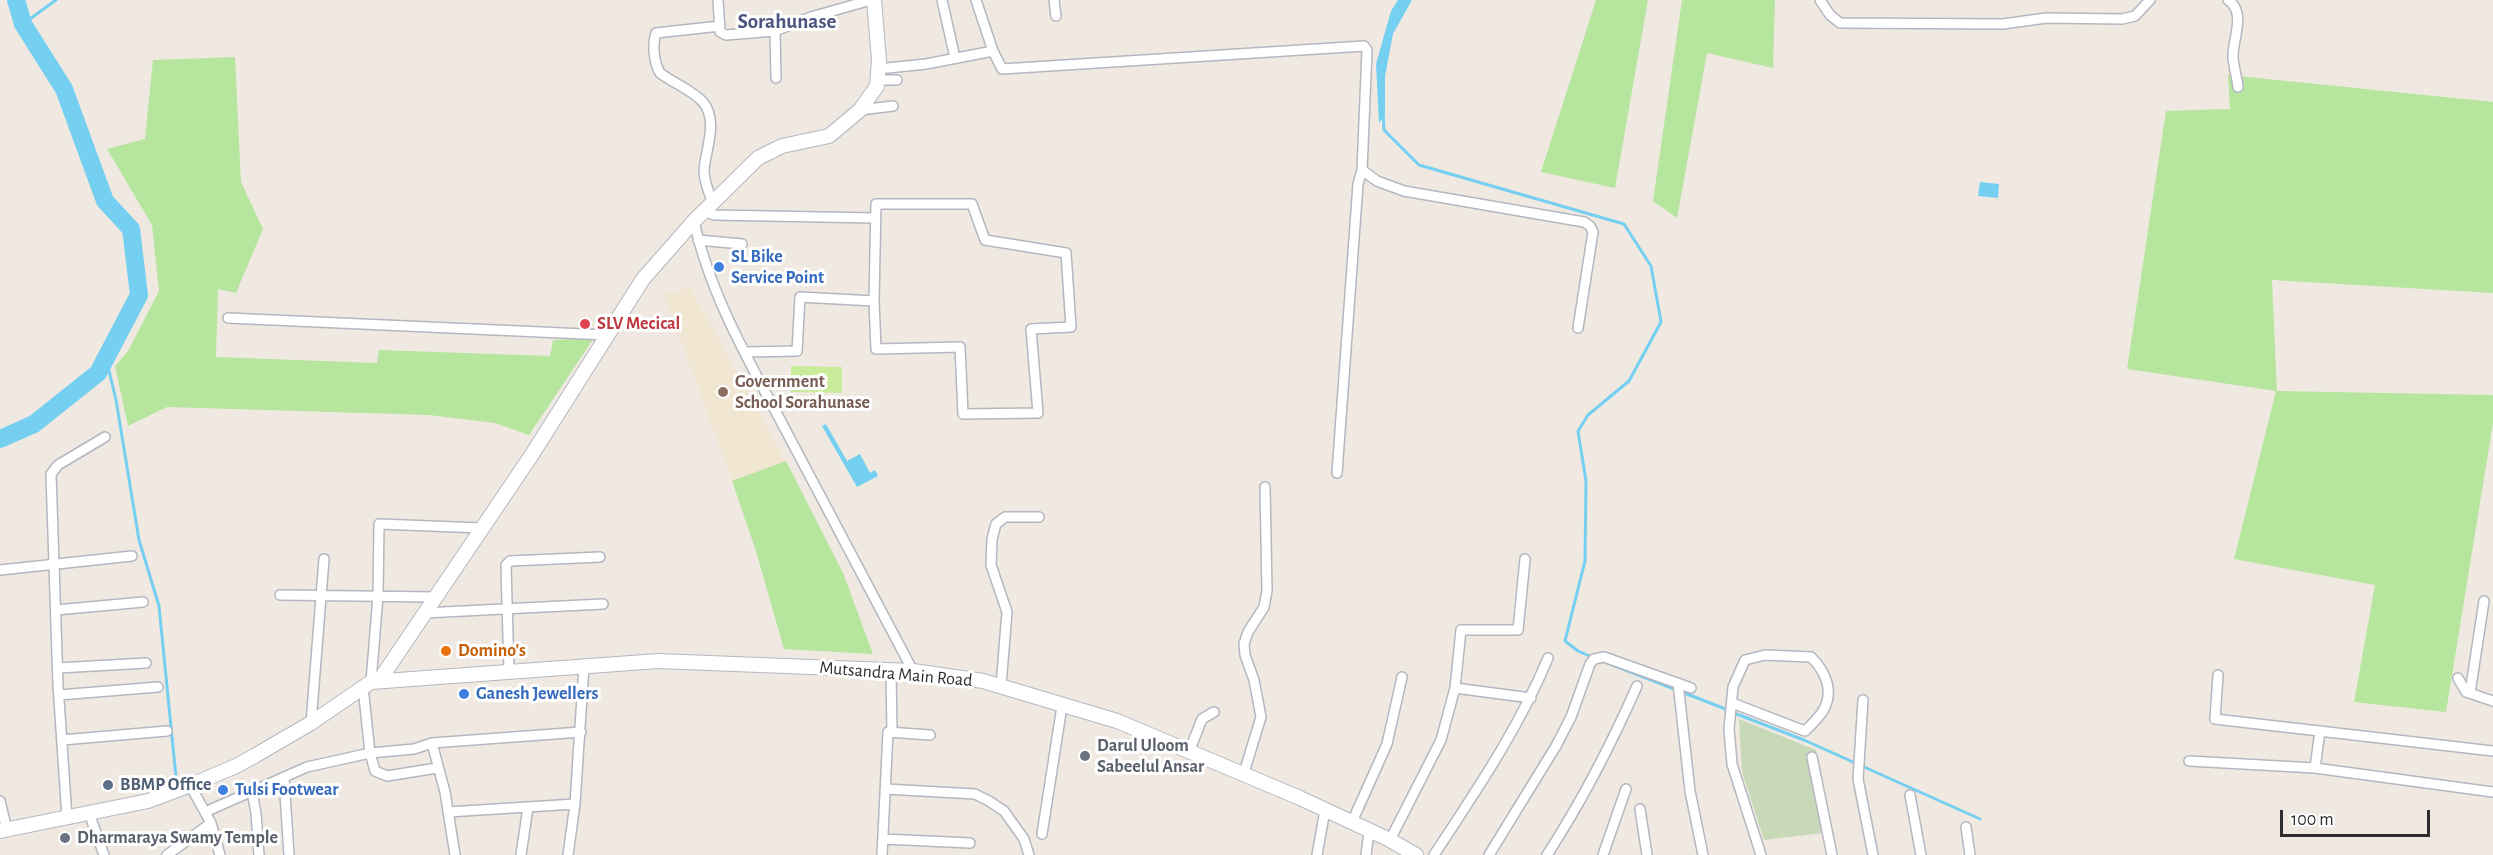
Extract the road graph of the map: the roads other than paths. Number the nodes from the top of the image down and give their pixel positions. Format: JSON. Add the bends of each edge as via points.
{"nodes":[{"id":1,"x":718,"y":0,"type":"edge"},
{"id":2,"x":872,"y":0,"type":"edge"},
{"id":3,"x":942,"y":0,"type":"edge"},
{"id":4,"x":976,"y":0,"type":"edge"},
{"id":5,"x":1054,"y":0,"type":"edge"},
{"id":6,"x":1820,"y":0,"type":"edge"},
{"id":7,"x":2150,"y":0,"type":"edge"},
{"id":8,"x":2228,"y":0,"type":"edge"},
{"id":9,"x":1056,"y":16,"type":"dead end"},
{"id":10,"x":720,"y":26,"type":"junction"},
{"id":11,"x":775,"y":31,"type":"junction"},
{"id":12,"x":993,"y":51,"type":"junction"},
{"id":13,"x":955,"y":58,"type":"junction"},
{"id":14,"x":878,"y":74,"type":"junction"},
{"id":15,"x":776,"y":78,"type":"dead end"},
{"id":16,"x":897,"y":80,"type":"dead end"},
{"id":17,"x":2238,"y":87,"type":"dead end"},
{"id":18,"x":893,"y":106,"type":"dead end"},
{"id":19,"x":860,"y":110,"type":"junction"},
{"id":20,"x":1362,"y":170,"type":"junction"},
{"id":21,"x":709,"y":207,"type":"junction"},
{"id":22,"x":874,"y":218,"type":"junction"},
{"id":23,"x":694,"y":221,"type":"junction"},
{"id":24,"x":698,"y":240,"type":"junction"},
{"id":25,"x":742,"y":244,"type":"dead end"},
{"id":26,"x":874,"y":301,"type":"junction"},
{"id":27,"x":228,"y":318,"type":"dead end"},
{"id":28,"x":1578,"y":328,"type":"dead end"},
{"id":29,"x":607,"y":335,"type":"junction"},
{"id":30,"x":745,"y":352,"type":"junction"},
{"id":31,"x":105,"y":437,"type":"dead end"},
{"id":32,"x":1337,"y":473,"type":"dead end"},
{"id":33,"x":1265,"y":487,"type":"dead end"},
{"id":34,"x":1039,"y":517,"type":"dead end"},
{"id":35,"x":481,"y":528,"type":"junction"},
{"id":36,"x":132,"y":556,"type":"dead end"},
{"id":37,"x":600,"y":557,"type":"dead end"},
{"id":38,"x":1525,"y":559,"type":"dead end"},
{"id":39,"x":324,"y":560,"type":"dead end"},
{"id":40,"x":54,"y":564,"type":"junction"},
{"id":41,"x":0,"y":570,"type":"edge"},
{"id":42,"x":280,"y":595,"type":"dead end"},
{"id":43,"x":378,"y":596,"type":"junction"},
{"id":44,"x":321,"y":597,"type":"junction"},
{"id":45,"x":435,"y":597,"type":"junction"},
{"id":46,"x":2484,"y":601,"type":"dead end"},
{"id":47,"x":143,"y":602,"type":"dead end"},
{"id":48,"x":603,"y":604,"type":"dead end"},
{"id":49,"x":507,"y":609,"type":"junction"},
{"id":50,"x":56,"y":610,"type":"junction"},
{"id":51,"x":424,"y":613,"type":"junction"},
{"id":52,"x":1548,"y":658,"type":"dead end"},
{"id":53,"x":146,"y":663,"type":"dead end"},
{"id":54,"x":584,"y":666,"type":"junction"},
{"id":55,"x":58,"y":668,"type":"junction"},
{"id":56,"x":891,"y":671,"type":"junction"},
{"id":57,"x":913,"y":671,"type":"junction"},
{"id":58,"x":510,"y":672,"type":"junction"},
{"id":59,"x":2218,"y":675,"type":"dead end"},
{"id":60,"x":1402,"y":676,"type":"dead end"},
{"id":61,"x":2458,"y":678,"type":"dead end"},
{"id":62,"x":1678,"y":682,"type":"junction"},
{"id":63,"x":371,"y":684,"type":"junction"},
{"id":64,"x":1001,"y":686,"type":"junction"},
{"id":65,"x":1637,"y":686,"type":"dead end"},
{"id":66,"x":158,"y":687,"type":"dead end"},
{"id":67,"x":1455,"y":688,"type":"junction"},
{"id":68,"x":1691,"y":688,"type":"dead end"},
{"id":69,"x":2470,"y":693,"type":"junction"},
{"id":70,"x":59,"y":695,"type":"junction"},
{"id":71,"x":1531,"y":698,"type":"junction"},
{"id":72,"x":1863,"y":700,"type":"dead end"},
{"id":73,"x":2493,"y":701,"type":"edge"},
{"id":74,"x":1732,"y":703,"type":"junction"},
{"id":75,"x":1062,"y":706,"type":"junction"},
{"id":76,"x":1214,"y":712,"type":"dead end"},
{"id":77,"x":310,"y":723,"type":"junction"},
{"id":78,"x":167,"y":731,"type":"dead end"},
{"id":79,"x":2320,"y":731,"type":"junction"},
{"id":80,"x":581,"y":732,"type":"junction"},
{"id":81,"x":892,"y":732,"type":"junction"},
{"id":82,"x":930,"y":735,"type":"dead end"},
{"id":83,"x":62,"y":740,"type":"junction"},
{"id":84,"x":432,"y":743,"type":"junction"},
{"id":85,"x":2493,"y":751,"type":"edge"},
{"id":86,"x":1189,"y":752,"type":"junction"},
{"id":87,"x":370,"y":753,"type":"junction"},
{"id":88,"x":1812,"y":757,"type":"dead end"},
{"id":89,"x":2189,"y":761,"type":"dead end"},
{"id":90,"x":437,"y":768,"type":"junction"},
{"id":91,"x":2315,"y":768,"type":"junction"},
{"id":92,"x":1243,"y":776,"type":"junction"},
{"id":93,"x":284,"y":778,"type":"junction"},
{"id":94,"x":190,"y":785,"type":"junction"},
{"id":95,"x":886,"y":789,"type":"junction"},
{"id":96,"x":1626,"y":789,"type":"dead end"},
{"id":97,"x":252,"y":792,"type":"junction"},
{"id":98,"x":2493,"y":792,"type":"edge"},
{"id":99,"x":1910,"y":795,"type":"dead end"},
{"id":100,"x":0,"y":801,"type":"edge"},
{"id":101,"x":575,"y":804,"type":"junction"},
{"id":102,"x":528,"y":807,"type":"junction"},
{"id":103,"x":1640,"y":809,"type":"dead end"},
{"id":104,"x":1325,"y":810,"type":"junction"},
{"id":105,"x":205,"y":812,"type":"junction"},
{"id":106,"x":448,"y":812,"type":"junction"},
{"id":107,"x":89,"y":813,"type":"junction"},
{"id":108,"x":67,"y":818,"type":"junction"},
{"id":109,"x":1352,"y":822,"type":"junction"},
{"id":110,"x":211,"y":823,"type":"junction"},
{"id":111,"x":1966,"y":827,"type":"dead end"},
{"id":112,"x":3,"y":831,"type":"edge"},
{"id":113,"x":1369,"y":832,"type":"junction"},
{"id":114,"x":1042,"y":834,"type":"dead end"},
{"id":115,"x":883,"y":839,"type":"junction"},
{"id":116,"x":1390,"y":840,"type":"junction"},
{"id":117,"x":970,"y":843,"type":"dead end"},
{"id":118,"x":1413,"y":854,"type":"edge"},
{"id":119,"x":104,"y":855,"type":"edge"},
{"id":120,"x":167,"y":855,"type":"edge"},
{"id":121,"x":220,"y":855,"type":"edge"},
{"id":122,"x":259,"y":855,"type":"edge"},
{"id":123,"x":289,"y":855,"type":"edge"},
{"id":124,"x":455,"y":855,"type":"edge"},
{"id":125,"x":521,"y":855,"type":"edge"},
{"id":126,"x":568,"y":855,"type":"edge"},
{"id":127,"x":882,"y":855,"type":"edge"},
{"id":128,"x":1029,"y":855,"type":"edge"},
{"id":129,"x":1317,"y":855,"type":"edge"},
{"id":130,"x":1366,"y":855,"type":"edge"},
{"id":131,"x":1434,"y":855,"type":"edge"},
{"id":132,"x":1489,"y":855,"type":"edge"},
{"id":133,"x":1547,"y":855,"type":"edge"},
{"id":134,"x":1603,"y":855,"type":"edge"},
{"id":135,"x":1647,"y":855,"type":"edge"},
{"id":136,"x":1703,"y":855,"type":"edge"},
{"id":137,"x":1761,"y":855,"type":"edge"},
{"id":138,"x":1832,"y":855,"type":"edge"},
{"id":139,"x":1873,"y":855,"type":"edge"},
{"id":140,"x":1921,"y":855,"type":"edge"},
{"id":141,"x":1970,"y":855,"type":"edge"}],
"edges":[{"from":1,"to":10,"type":"street"},
{"from":2,"to":11,"type":"street","via":[[811,16]]},
{"from":2,"to":14,"type":"street"},
{"from":3,"to":13,"type":"street"},
{"from":4,"to":12,"type":"street"},
{"from":5,"to":9,"type":"street"},
{"from":6,"to":7,"type":"street","via":[[1840,23],[1992,24],[2046,18],[2122,19],[2136,16]]},
{"from":8,"to":17,"type":"street","via":[[2238,14],[2233,57]]},
{"from":10,"to":11,"type":"street","via":[[720,32],[726,35]]},
{"from":10,"to":21,"type":"street","via":[[656,33],[654,41],[660,73],[704,103],[708,113],[710,138],[704,171]]},
{"from":11,"to":15,"type":"street"},
{"from":12,"to":13,"type":"street"},
{"from":12,"to":20,"type":"street","via":[[1002,69],[1359,44],[1366,50]]},
{"from":13,"to":14,"type":"street"},
{"from":14,"to":16,"type":"street"},
{"from":14,"to":19,"type":"street","via":[[877,86]]},
{"from":18,"to":19,"type":"street"},
{"from":19,"to":21,"type":"street","via":[[829,136],[768,152],[742,172]]},
{"from":20,"to":28,"type":"street","via":[[1377,181],[1404,191],[1590,226],[1593,232]]},
{"from":20,"to":32,"type":"street"},
{"from":21,"to":22,"type":"street","via":[[714,215]]},
{"from":21,"to":23,"type":"street"},
{"from":22,"to":26,"type":"street"},
{"from":22,"to":26,"type":"street","via":[[876,204],[972,204],[985,240],[1066,253],[1071,327],[1031,329],[1038,413],[963,414],[960,347],[876,349]]},
{"from":23,"to":24,"type":"street"},
{"from":23,"to":29,"type":"street","via":[[643,279]]},
{"from":24,"to":25,"type":"street"},
{"from":24,"to":30,"type":"street"},
{"from":26,"to":30,"type":"street","via":[[800,297],[797,351]]},
{"from":27,"to":29,"type":"street"},
{"from":29,"to":35,"type":"street"},
{"from":30,"to":57,"type":"street"},
{"from":31,"to":40,"type":"street","via":[[58,465],[51,474]]},
{"from":33,"to":92,"type":"street","via":[[1267,591],[1264,607],[1244,644],[1261,717]]},
{"from":34,"to":64,"type":"street","via":[[1005,517],[996,524],[992,539],[991,565],[1007,612]]},
{"from":35,"to":43,"type":"street","via":[[379,524]]},
{"from":35,"to":45,"type":"street"},
{"from":36,"to":40,"type":"street"},
{"from":37,"to":49,"type":"street","via":[[510,561],[506,570]]},
{"from":38,"to":67,"type":"street","via":[[1518,630],[1461,630]]},
{"from":39,"to":44,"type":"street"},
{"from":40,"to":41,"type":"street"},
{"from":40,"to":50,"type":"street"},
{"from":42,"to":44,"type":"street"},
{"from":43,"to":44,"type":"street"},
{"from":43,"to":45,"type":"street"},
{"from":43,"to":63,"type":"street"},
{"from":44,"to":77,"type":"street"},
{"from":45,"to":51,"type":"street"},
{"from":46,"to":69,"type":"street"},
{"from":47,"to":50,"type":"street"},
{"from":48,"to":49,"type":"street"},
{"from":49,"to":51,"type":"street"},
{"from":49,"to":58,"type":"street"},
{"from":50,"to":55,"type":"street"},
{"from":51,"to":63,"type":"street"},
{"from":52,"to":71,"type":"street"},
{"from":53,"to":55,"type":"street"},
{"from":54,"to":56,"type":"street","name":"Mutsandra Main Road","via":[[658,661]]},
{"from":54,"to":58,"type":"street","name":"Mutsandra Main Road"},
{"from":54,"to":80,"type":"street"},
{"from":55,"to":70,"type":"street"},
{"from":56,"to":57,"type":"street","name":"Mutsandra Main Road"},
{"from":56,"to":81,"type":"street"},
{"from":57,"to":64,"type":"street","name":"Mutsandra Main Road"},
{"from":58,"to":63,"type":"street","name":"Mutsandra Main Road"},
{"from":59,"to":79,"type":"street","via":[[2215,719]]},
{"from":60,"to":109,"type":"street","via":[[1387,744]]},
{"from":61,"to":69,"type":"street"},
{"from":62,"to":68,"type":"street"},
{"from":62,"to":132,"type":"street","via":[[1604,657],[1594,659],[1556,746]]},
{"from":62,"to":136,"type":"street","via":[[1690,791]]},
{"from":63,"to":77,"type":"street"},
{"from":63,"to":87,"type":"street"},
{"from":64,"to":75,"type":"street","name":"Mutsandra Main Road"},
{"from":65,"to":133,"type":"street","via":[[1580,803]]},
{"from":66,"to":70,"type":"street"},
{"from":67,"to":71,"type":"street"},
{"from":67,"to":116,"type":"street","via":[[1432,762]]},
{"from":69,"to":73,"type":"street"},
{"from":70,"to":83,"type":"street"},
{"from":71,"to":131,"type":"street"},
{"from":72,"to":139,"type":"street","via":[[1858,779]]},
{"from":74,"to":74,"type":"street","via":[[1733,687],[1745,660],[1765,655],[1811,657],[1822,668],[1829,687],[1824,709],[1805,731]]},
{"from":74,"to":137,"type":"street","via":[[1732,764]]},
{"from":75,"to":86,"type":"street","name":"Mutsandra Main Road","via":[[1117,721]]},
{"from":75,"to":114,"type":"street"},
{"from":76,"to":86,"type":"street","via":[[1202,719]]},
{"from":77,"to":94,"type":"street","via":[[236,766]]},
{"from":78,"to":83,"type":"street"},
{"from":79,"to":85,"type":"street"},
{"from":79,"to":91,"type":"street"},
{"from":80,"to":84,"type":"street"},
{"from":80,"to":101,"type":"street"},
{"from":81,"to":82,"type":"street"},
{"from":81,"to":95,"type":"street","via":[[888,732]]},
{"from":83,"to":108,"type":"street"},
{"from":84,"to":87,"type":"street","via":[[414,749]]},
{"from":84,"to":90,"type":"street"},
{"from":86,"to":92,"type":"street","name":"Mutsandra Main Road"},
{"from":87,"to":90,"type":"street","via":[[375,771],[387,776]]},
{"from":87,"to":93,"type":"street","via":[[308,767]]},
{"from":88,"to":138,"type":"street"},
{"from":89,"to":91,"type":"street"},
{"from":90,"to":106,"type":"street"},
{"from":91,"to":98,"type":"street"},
{"from":92,"to":104,"type":"street","name":"Mutsandra Main Road"},
{"from":93,"to":97,"type":"street"},
{"from":93,"to":123,"type":"street"},
{"from":94,"to":105,"type":"street"},
{"from":94,"to":107,"type":"street","via":[[148,801]]},
{"from":95,"to":115,"type":"street"},
{"from":95,"to":128,"type":"street","via":[[975,794],[1004,811],[1024,839]]},
{"from":96,"to":134,"type":"street"},
{"from":97,"to":105,"type":"street"},
{"from":97,"to":122,"type":"street"},
{"from":99,"to":140,"type":"street"},
{"from":100,"to":112,"type":"street"},
{"from":101,"to":102,"type":"street"},
{"from":101,"to":126,"type":"street"},
{"from":102,"to":106,"type":"street"},
{"from":102,"to":125,"type":"street"},
{"from":103,"to":135,"type":"street"},
{"from":104,"to":109,"type":"street","name":"Mutsandra Main Road"},
{"from":104,"to":129,"type":"street"},
{"from":105,"to":110,"type":"street"},
{"from":106,"to":124,"type":"street"},
{"from":107,"to":108,"type":"street"},
{"from":107,"to":119,"type":"street"},
{"from":108,"to":112,"type":"street"},
{"from":109,"to":113,"type":"street","name":"Mutsandra Main Road"},
{"from":110,"to":120,"type":"street"},
{"from":110,"to":121,"type":"street"},
{"from":111,"to":141,"type":"street"},
{"from":113,"to":116,"type":"street","name":"Mutsandra Main Road"},
{"from":113,"to":130,"type":"street"},
{"from":115,"to":117,"type":"street"},
{"from":115,"to":127,"type":"street"},
{"from":116,"to":118,"type":"street","name":"Mutsandra Main Road"}]}
